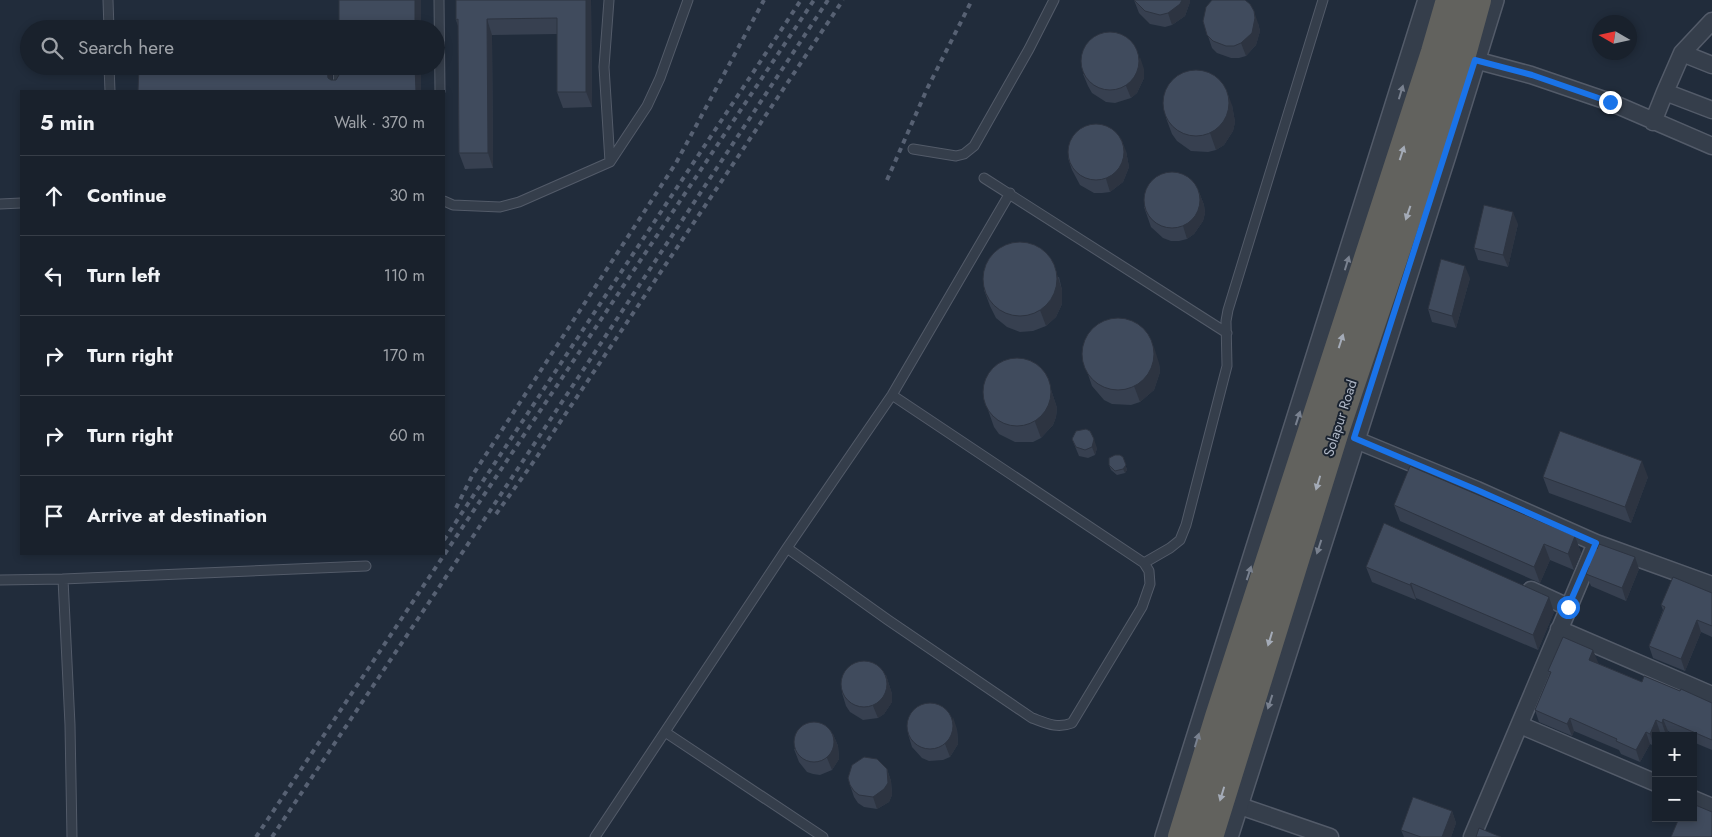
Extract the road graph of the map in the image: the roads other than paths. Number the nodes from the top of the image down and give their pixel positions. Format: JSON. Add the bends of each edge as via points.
{"nodes":[{"id":1,"x":108,"y":0,"type":"edge"},
{"id":2,"x":440,"y":0,"type":"edge"},
{"id":3,"x":609,"y":0,"type":"edge"},
{"id":4,"x":688,"y":0,"type":"edge"},
{"id":5,"x":1054,"y":0,"type":"edge"},
{"id":6,"x":1323,"y":0,"type":"edge"},
{"id":7,"x":1429,"y":0,"type":"edge"},
{"id":8,"x":1450,"y":0,"type":"edge"},
{"id":9,"x":1477,"y":0,"type":"edge"},
{"id":10,"x":1493,"y":0,"type":"edge"},
{"id":11,"x":109,"y":20,"type":"edge"},
{"id":12,"x":440,"y":20,"type":"edge"},
{"id":13,"x":1712,"y":21,"type":"edge"},
{"id":14,"x":1682,"y":53,"type":"junction"},
{"id":15,"x":1457,"y":56,"type":"junction"},
{"id":16,"x":1712,"y":65,"type":"edge"},
{"id":17,"x":110,"y":75,"type":"edge"},
{"id":18,"x":338,"y":75,"type":"edge"},
{"id":19,"x":440,"y":75,"type":"edge"},
{"id":20,"x":110,"y":90,"type":"edge"},
{"id":21,"x":338,"y":90,"type":"edge"},
{"id":22,"x":440,"y":90,"type":"edge"},
{"id":23,"x":1664,"y":92,"type":"junction"},
{"id":24,"x":1712,"y":110,"type":"edge"},
{"id":25,"x":1654,"y":122,"type":"junction"},
{"id":26,"x":1712,"y":146,"type":"edge"},
{"id":27,"x":913,"y":148,"type":"dead end"},
{"id":28,"x":610,"y":162,"type":"junction"},
{"id":29,"x":984,"y":178,"type":"dead end"},
{"id":30,"x":1010,"y":193,"type":"junction"},
{"id":31,"x":445,"y":201,"type":"edge"},
{"id":32,"x":20,"y":203,"type":"edge"},
{"id":33,"x":0,"y":204,"type":"edge"},
{"id":34,"x":1227,"y":333,"type":"junction"},
{"id":35,"x":892,"y":395,"type":"junction"},
{"id":36,"x":1345,"y":435,"type":"junction"},
{"id":37,"x":1596,"y":543,"type":"junction"},
{"id":38,"x":787,"y":548,"type":"junction"},
{"id":39,"x":1144,"y":563,"type":"junction"},
{"id":40,"x":366,"y":566,"type":"dead end"},
{"id":41,"x":0,"y":580,"type":"edge"},
{"id":42,"x":63,"y":580,"type":"junction"},
{"id":43,"x":1514,"y":582,"type":"edge"},
{"id":44,"x":1712,"y":585,"type":"edge"},
{"id":45,"x":1568,"y":607,"type":"junction"},
{"id":46,"x":1559,"y":629,"type":"junction"},
{"id":47,"x":1712,"y":695,"type":"edge"},
{"id":48,"x":1231,"y":721,"type":"junction"},
{"id":49,"x":1520,"y":725,"type":"junction"},
{"id":50,"x":665,"y":732,"type":"junction"},
{"id":51,"x":1652,"y":781,"type":"edge"},
{"id":52,"x":1697,"y":801,"type":"edge"},
{"id":53,"x":1237,"y":805,"type":"junction"},
{"id":54,"x":1712,"y":807,"type":"edge"},
{"id":55,"x":72,"y":837,"type":"edge"},
{"id":56,"x":595,"y":837,"type":"edge"},
{"id":57,"x":823,"y":837,"type":"edge"},
{"id":58,"x":1166,"y":837,"type":"edge"},
{"id":59,"x":1182,"y":837,"type":"edge"},
{"id":60,"x":1209,"y":837,"type":"edge"},
{"id":61,"x":1227,"y":837,"type":"edge"},
{"id":62,"x":1330,"y":837,"type":"edge"},
{"id":63,"x":1472,"y":837,"type":"edge"}],
"edges":[{"from":1,"to":11,"type":"lane"},
{"from":2,"to":12,"type":"lane"},
{"from":3,"to":28,"type":"lane","via":[[604,67]]},
{"from":4,"to":28,"type":"lane","via":[[647,106]]},
{"from":5,"to":27,"type":"lane","via":[[974,146],[956,156]]},
{"from":6,"to":34,"type":"lane","via":[[1228,310]]},
{"from":58,"to":7,"type":"street","one_way":true},
{"from":8,"to":15,"type":"highway","name":"Solapur Road"},
{"from":9,"to":15,"type":"highway","name":"Solapur Road"},
{"from":10,"to":15,"type":"street"},
{"from":13,"to":14,"type":"street"},
{"from":14,"to":16,"type":"street"},
{"from":14,"to":23,"type":"street"},
{"from":15,"to":25,"type":"street","via":[[1532,75],[1610,102]]},
{"from":15,"to":36,"type":"highway","name":"Solapur Road","one_way":true},
{"from":48,"to":15,"type":"highway","name":"Solapur Road","one_way":true},
{"from":17,"to":20,"type":"lane"},
{"from":18,"to":21,"type":"lane"},
{"from":19,"to":22,"type":"lane"},
{"from":23,"to":24,"type":"street"},
{"from":23,"to":25,"type":"street"},
{"from":25,"to":26,"type":"street"},
{"from":28,"to":31,"type":"lane","via":[[519,202],[500,207],[453,205]]},
{"from":29,"to":30,"type":"lane"},
{"from":30,"to":34,"type":"lane"},
{"from":30,"to":35,"type":"lane"},
{"from":32,"to":33,"type":"lane"},
{"from":34,"to":39,"type":"lane","via":[[1227,366],[1186,525],[1180,540]]},
{"from":35,"to":38,"type":"lane"},
{"from":35,"to":39,"type":"lane"},
{"from":36,"to":37,"type":"street"},
{"from":36,"to":48,"type":"highway","name":"Solapur Road","one_way":true},
{"from":36,"to":53,"type":"street","one_way":true},
{"from":37,"to":44,"type":"street"},
{"from":37,"to":45,"type":"street"},
{"from":38,"to":39,"type":"lane","via":[[1032,718],[1062,727],[1072,723],[1142,607],[1150,584],[1149,571]]},
{"from":38,"to":50,"type":"lane"},
{"from":40,"to":42,"type":"lane"},
{"from":41,"to":42,"type":"lane"},
{"from":42,"to":55,"type":"lane"},
{"from":43,"to":45,"type":"street"},
{"from":45,"to":46,"type":"street"},
{"from":46,"to":47,"type":"street"},
{"from":46,"to":49,"type":"street"},
{"from":48,"to":59,"type":"highway","name":"Solapur Road"},
{"from":48,"to":60,"type":"highway","name":"Solapur Road","one_way":true},
{"from":49,"to":51,"type":"street"},
{"from":49,"to":63,"type":"street"},
{"from":50,"to":56,"type":"lane"},
{"from":50,"to":57,"type":"lane"},
{"from":52,"to":54,"type":"street"},
{"from":53,"to":61,"type":"street"},
{"from":53,"to":62,"type":"street"}]}
